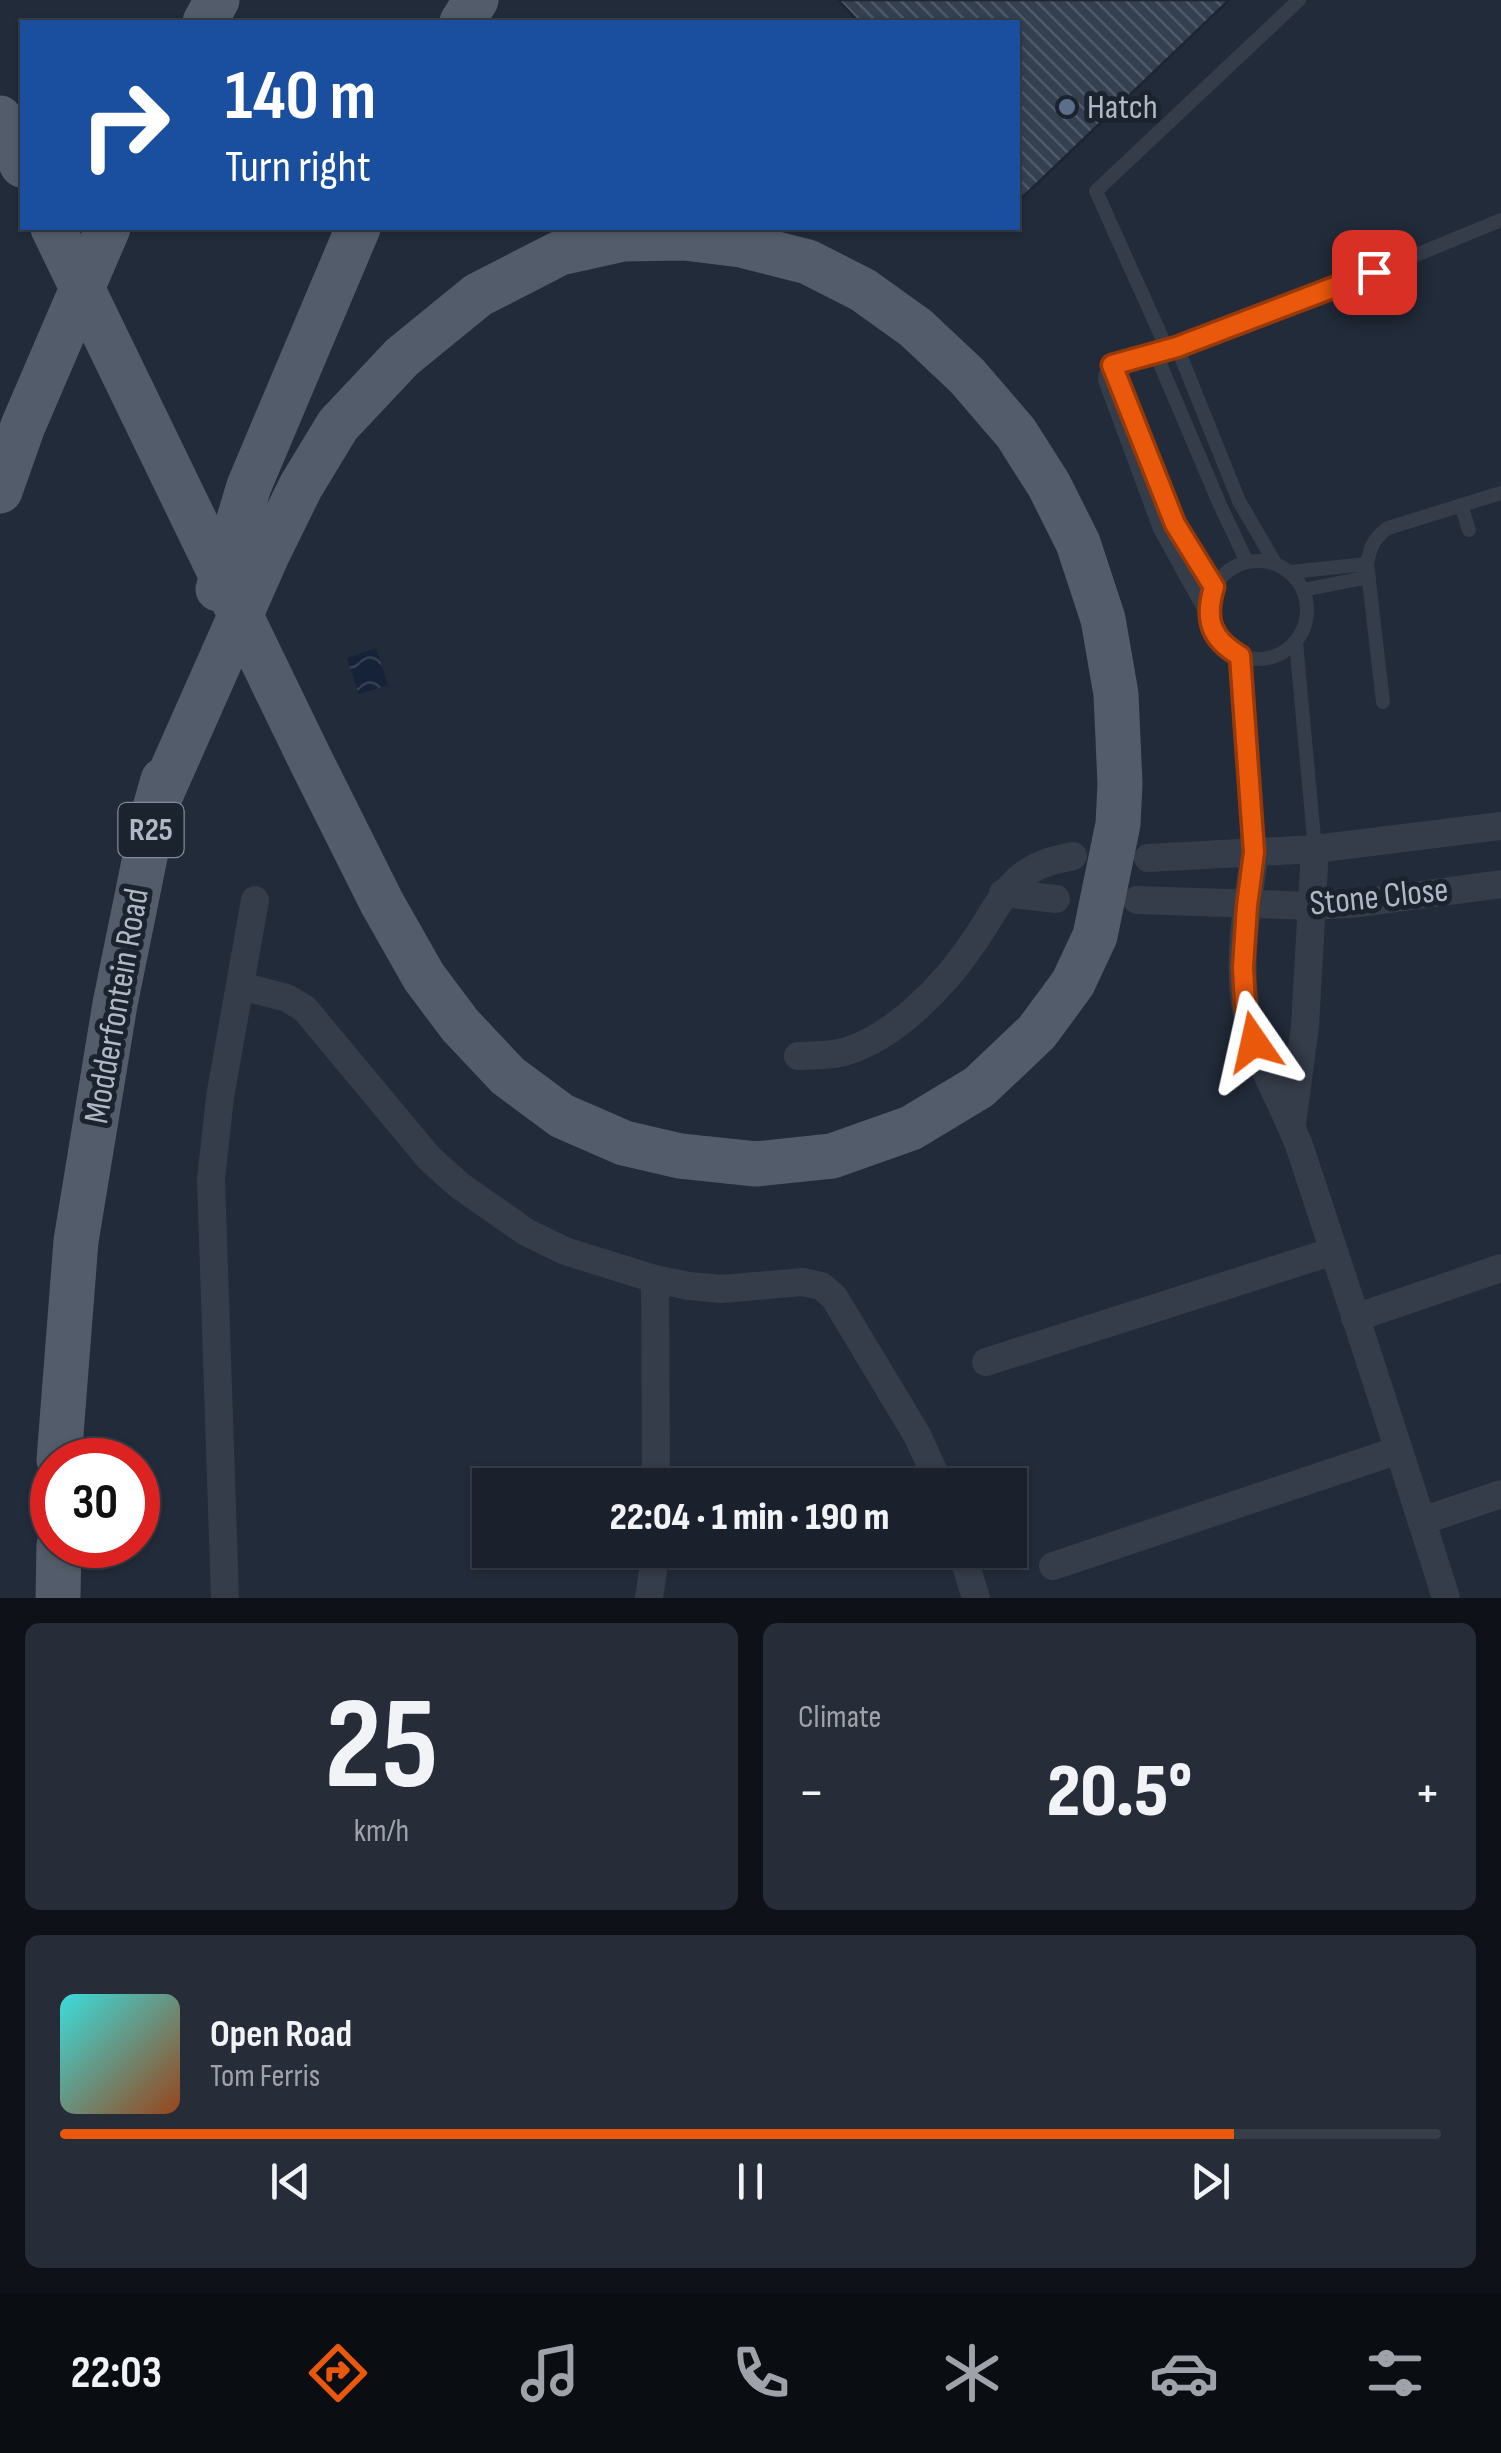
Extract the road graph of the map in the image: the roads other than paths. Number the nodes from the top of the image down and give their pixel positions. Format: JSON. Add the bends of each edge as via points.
{"nodes":[{"id":1,"x":1300,"y":0,"type":"edge"},
{"id":2,"x":1501,"y":220,"type":"edge"},
{"id":3,"x":54,"y":230,"type":"edge"},
{"id":4,"x":107,"y":230,"type":"edge"},
{"id":5,"x":357,"y":230,"type":"edge"},
{"id":6,"x":1166,"y":350,"type":"junction"},
{"id":7,"x":1112,"y":365,"type":"junction"},
{"id":8,"x":0,"y":490,"type":"edge"},
{"id":9,"x":1501,"y":493,"type":"edge"},
{"id":10,"x":1461,"y":506,"type":"junction"},
{"id":11,"x":1469,"y":530,"type":"dead end"},
{"id":12,"x":1247,"y":562,"type":"junction"},
{"id":13,"x":1275,"y":563,"type":"junction"},
{"id":14,"x":1368,"y":571,"type":"junction"},
{"id":15,"x":1290,"y":572,"type":"junction"},
{"id":16,"x":1214,"y":587,"type":"junction"},
{"id":17,"x":1304,"y":590,"type":"junction"},
{"id":18,"x":240,"y":615,"type":"edge"},
{"id":19,"x":240,"y":615,"type":"edge"},
{"id":20,"x":240,"y":615,"type":"edge"},
{"id":21,"x":240,"y":615,"type":"edge"},
{"id":22,"x":1210,"y":620,"type":"junction"},
{"id":23,"x":1296,"y":642,"type":"junction"},
{"id":24,"x":1240,"y":656,"type":"junction"},
{"id":25,"x":1383,"y":702,"type":"dead end"},
{"id":26,"x":155,"y":808,"type":"junction"},
{"id":27,"x":1501,"y":826,"type":"edge"},
{"id":28,"x":1315,"y":850,"type":"junction"},
{"id":29,"x":1254,"y":852,"type":"junction"},
{"id":30,"x":1074,"y":856,"type":"dead end"},
{"id":31,"x":1148,"y":858,"type":"dead end"},
{"id":32,"x":1501,"y":884,"type":"edge"},
{"id":33,"x":1003,"y":894,"type":"junction"},
{"id":34,"x":1056,"y":899,"type":"dead end"},
{"id":35,"x":256,"y":900,"type":"dead end"},
{"id":36,"x":1137,"y":900,"type":"dead end"},
{"id":37,"x":1247,"y":906,"type":"junction"},
{"id":38,"x":1313,"y":906,"type":"junction"},
{"id":39,"x":240,"y":986,"type":"junction"},
{"id":40,"x":798,"y":1056,"type":"dead end"},
{"id":41,"x":1292,"y":1125,"type":"junction"},
{"id":42,"x":1334,"y":1251,"type":"junction"},
{"id":43,"x":1501,"y":1268,"type":"edge"},
{"id":44,"x":656,"y":1279,"type":"junction"},
{"id":45,"x":1355,"y":1318,"type":"junction"},
{"id":46,"x":986,"y":1362,"type":"dead end"},
{"id":47,"x":61,"y":1438,"type":"edge"},
{"id":48,"x":1399,"y":1450,"type":"junction"},
{"id":49,"x":656,"y":1468,"type":"edge"},
{"id":50,"x":932,"y":1468,"type":"edge"},
{"id":51,"x":1501,"y":1494,"type":"edge"},
{"id":52,"x":1422,"y":1521,"type":"junction"},
{"id":53,"x":1053,"y":1566,"type":"dead end"},
{"id":54,"x":58,"y":1568,"type":"edge"},
{"id":55,"x":653,"y":1568,"type":"edge"},
{"id":56,"x":967,"y":1568,"type":"edge"},
{"id":57,"x":58,"y":1598,"type":"edge"},
{"id":58,"x":226,"y":1598,"type":"edge"},
{"id":59,"x":649,"y":1598,"type":"edge"},
{"id":60,"x":976,"y":1598,"type":"edge"},
{"id":61,"x":1446,"y":1598,"type":"edge"}],
"edges":[{"from":1,"to":6,"type":"lane","via":[[1096,191]]},
{"from":2,"to":6,"type":"lane"},
{"from":3,"to":21,"type":"main road"},
{"from":4,"to":8,"type":"main road"},
{"from":5,"to":26,"type":"main road","name":"Modderfontein Road","number":"R25","via":[[248,486]]},
{"from":6,"to":7,"type":"lane"},
{"from":6,"to":12,"type":"lane"},
{"from":6,"to":13,"type":"lane"},
{"from":7,"to":16,"type":"lane","via":[[1175,524]]},
{"from":7,"to":22,"type":"lane","via":[[1106,380],[1160,529]]},
{"from":9,"to":10,"type":"lane"},
{"from":10,"to":11,"type":"lane"},
{"from":10,"to":14,"type":"lane","via":[[1388,528],[1370,549]]},
{"from":12,"to":13,"type":"lane"},
{"from":12,"to":16,"type":"lane"},
{"from":13,"to":15,"type":"lane"},
{"from":14,"to":15,"type":"lane"},
{"from":14,"to":17,"type":"lane"},
{"from":14,"to":25,"type":"lane"},
{"from":15,"to":17,"type":"lane"},
{"from":16,"to":22,"type":"lane"},
{"from":17,"to":23,"type":"lane","via":[[1308,617]]},
{"from":18,"to":26,"type":"main road"},
{"from":19,"to":20,"type":"main road","via":[[338,424],[402,357],[478,295],[560,253],[623,239],[741,245],[808,262],[863,290],[967,376],[1016,433],[1078,544],[1103,619],[1116,694],[1120,784],[1095,936],[1073,984],[1037,1032],[979,1087],[911,1128],[832,1156],[756,1164],[624,1143],[562,1116],[508,1076],[424,977]]},
{"from":22,"to":24,"type":"lane","via":[[1226,648]]},
{"from":23,"to":24,"type":"lane","via":[[1270,658]]},
{"from":23,"to":28,"type":"lane"},
{"from":24,"to":29,"type":"lane"},
{"from":26,"to":47,"type":"main road","name":"Modderfontein Road","number":"R25","via":[[76,1241]]},
{"from":27,"to":28,"type":"street","name":"Stone Close"},
{"from":28,"to":29,"type":"street","name":"Stone Close"},
{"from":28,"to":38,"type":"street"},
{"from":29,"to":31,"type":"street","name":"Stone Close"},
{"from":29,"to":37,"type":"street"},
{"from":30,"to":33,"type":"street","via":[[1042,864]]},
{"from":32,"to":38,"type":"street","name":"Stone Close"},
{"from":33,"to":34,"type":"street"},
{"from":33,"to":40,"type":"street","via":[[953,971],[900,1021],[843,1052]]},
{"from":35,"to":39,"type":"street"},
{"from":36,"to":37,"type":"street","name":"Stone Close"},
{"from":37,"to":38,"type":"street","name":"Stone Close"},
{"from":37,"to":41,"type":"street","via":[[1245,1004],[1254,1042]]},
{"from":38,"to":41,"type":"street"},
{"from":39,"to":44,"type":"street","via":[[306,1008],[429,1158],[459,1185],[565,1252]]},
{"from":39,"to":58,"type":"street","via":[[211,1179]]},
{"from":41,"to":42,"type":"street"},
{"from":42,"to":45,"type":"street"},
{"from":42,"to":46,"type":"street"},
{"from":43,"to":45,"type":"street"},
{"from":44,"to":49,"type":"street"},
{"from":44,"to":50,"type":"street","via":[[722,1289],[821,1286],[834,1296]]},
{"from":45,"to":48,"type":"street"},
{"from":48,"to":52,"type":"street"},
{"from":48,"to":53,"type":"street"},
{"from":51,"to":52,"type":"street"},
{"from":52,"to":61,"type":"street"},
{"from":54,"to":57,"type":"main road"},
{"from":55,"to":59,"type":"street"},
{"from":56,"to":60,"type":"street"}]}
